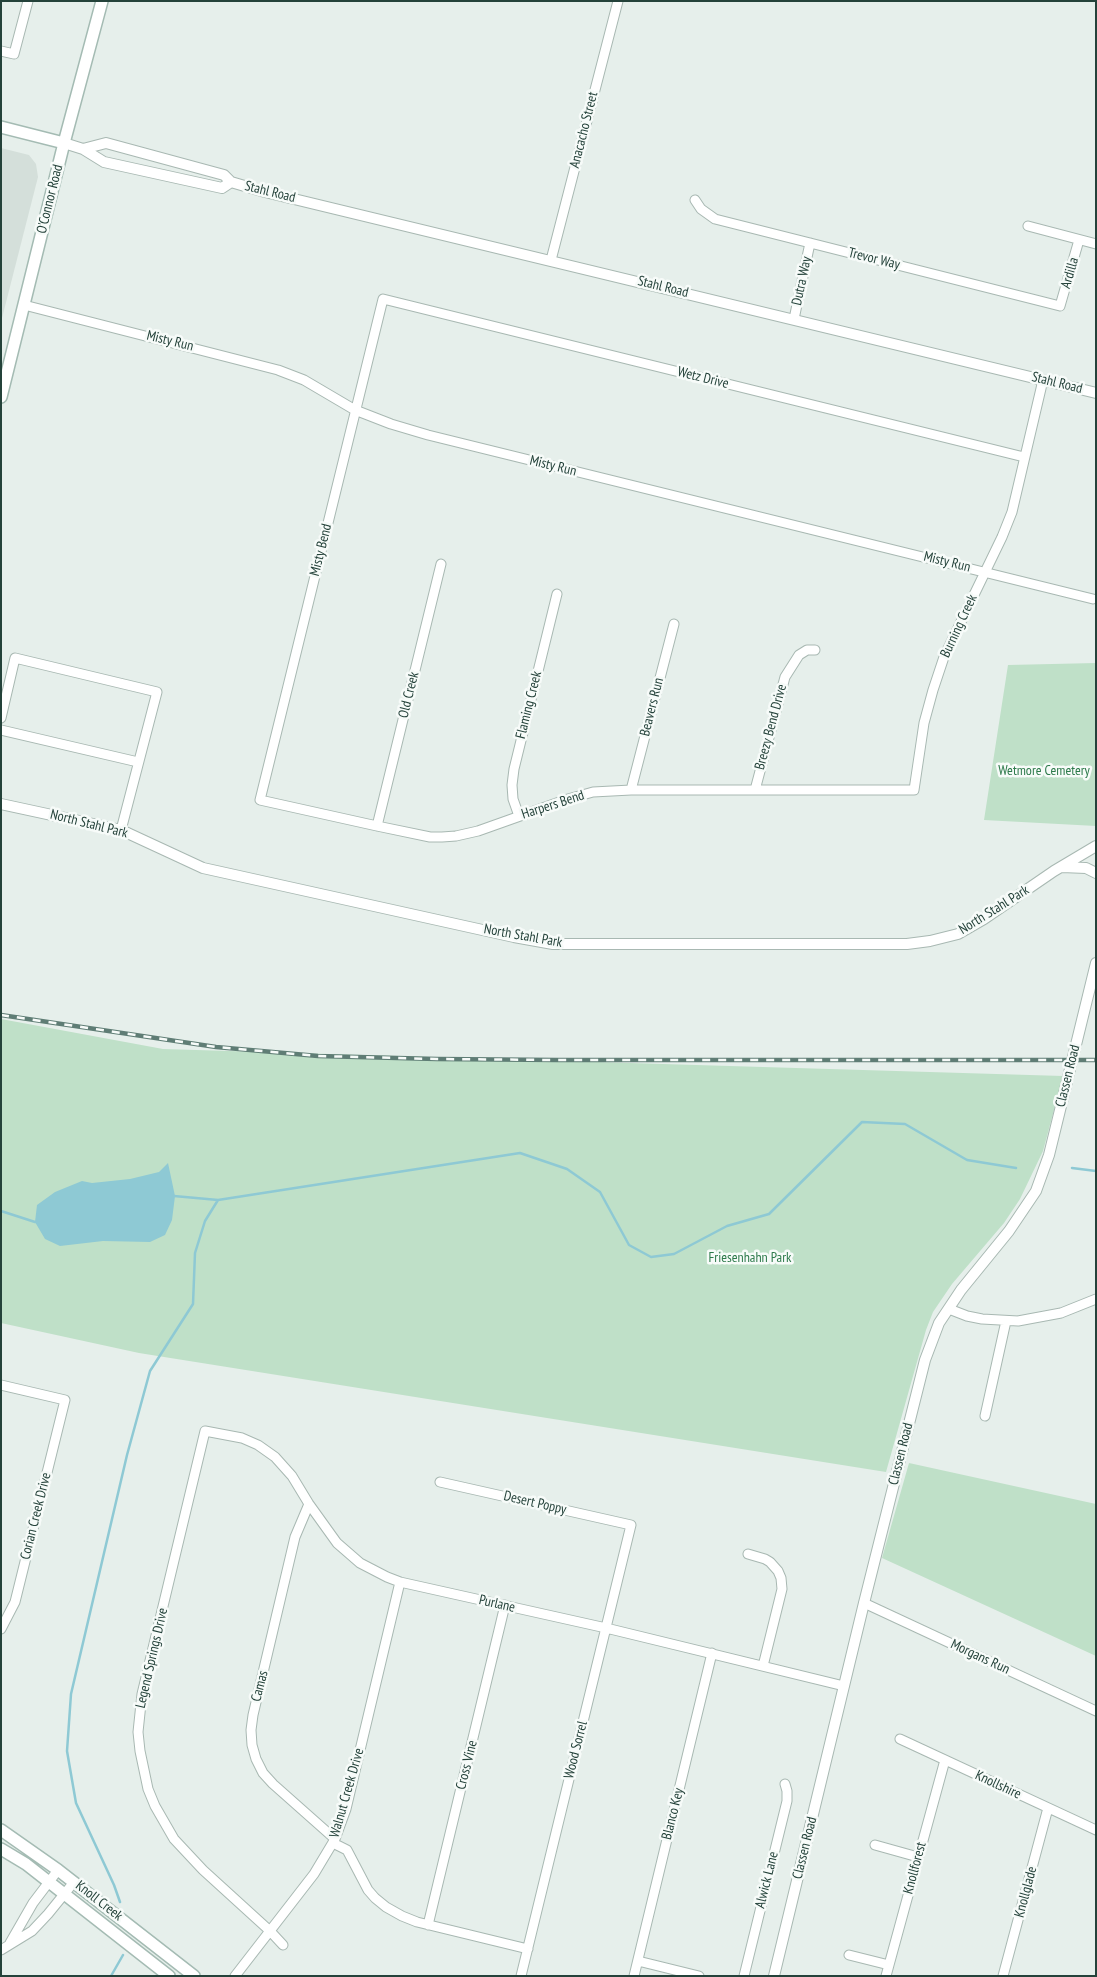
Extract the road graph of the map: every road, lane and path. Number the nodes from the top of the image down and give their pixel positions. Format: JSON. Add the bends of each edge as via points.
{"nodes":[{"id":1,"x":28,"y":1,"type":"edge"},
{"id":2,"x":102,"y":1,"type":"edge"},
{"id":3,"x":618,"y":1,"type":"edge"},
{"id":4,"x":1,"y":51,"type":"edge"},
{"id":5,"x":1,"y":127,"type":"edge"},
{"id":6,"x":64,"y":143,"type":"junction"},
{"id":7,"x":84,"y":149,"type":"junction"},
{"id":8,"x":231,"y":182,"type":"junction"},
{"id":9,"x":695,"y":200,"type":"dead end"},
{"id":10,"x":1028,"y":226,"type":"dead end"},
{"id":11,"x":1079,"y":240,"type":"junction"},
{"id":12,"x":810,"y":243,"type":"junction"},
{"id":13,"x":1096,"y":244,"type":"edge"},
{"id":14,"x":551,"y":260,"type":"junction"},
{"id":15,"x":383,"y":300,"type":"joint"},
{"id":16,"x":24,"y":305,"type":"junction"},
{"id":17,"x":1060,"y":306,"type":"joint"},
{"id":18,"x":794,"y":319,"type":"junction"},
{"id":19,"x":1043,"y":380,"type":"junction"},
{"id":20,"x":1096,"y":393,"type":"edge"},
{"id":21,"x":1,"y":397,"type":"edge"},
{"id":22,"x":355,"y":410,"type":"junction"},
{"id":23,"x":1024,"y":457,"type":"junction"},
{"id":24,"x":441,"y":564,"type":"dead end"},
{"id":25,"x":985,"y":572,"type":"junction"},
{"id":26,"x":556,"y":594,"type":"dead end"},
{"id":27,"x":1093,"y":599,"type":"dead end"},
{"id":28,"x":674,"y":624,"type":"dead end"},
{"id":29,"x":815,"y":650,"type":"dead end"},
{"id":30,"x":1,"y":718,"type":"edge"},
{"id":31,"x":1,"y":730,"type":"edge"},
{"id":32,"x":138,"y":762,"type":"junction"},
{"id":33,"x":631,"y":790,"type":"junction"},
{"id":34,"x":755,"y":790,"type":"junction"},
{"id":35,"x":914,"y":790,"type":"joint"},
{"id":36,"x":260,"y":800,"type":"joint"},
{"id":37,"x":1,"y":804,"type":"edge"},
{"id":38,"x":519,"y":816,"type":"junction"},
{"id":39,"x":377,"y":826,"type":"junction"},
{"id":40,"x":121,"y":830,"type":"junction"},
{"id":41,"x":1096,"y":846,"type":"edge"},
{"id":42,"x":1061,"y":867,"type":"junction"},
{"id":43,"x":1096,"y":873,"type":"edge"},
{"id":44,"x":1096,"y":963,"type":"edge"},
{"id":45,"x":1096,"y":1299,"type":"edge"},
{"id":46,"x":948,"y":1308,"type":"junction"},
{"id":47,"x":1006,"y":1321,"type":"junction"},
{"id":48,"x":1,"y":1385,"type":"edge"},
{"id":49,"x":985,"y":1416,"type":"dead end"},
{"id":50,"x":205,"y":1431,"type":"joint"},
{"id":51,"x":440,"y":1482,"type":"dead end"},
{"id":52,"x":309,"y":1504,"type":"junction"},
{"id":53,"x":630,"y":1525,"type":"joint"},
{"id":54,"x":748,"y":1554,"type":"dead end"},
{"id":55,"x":400,"y":1582,"type":"junction"},
{"id":56,"x":864,"y":1603,"type":"junction"},
{"id":57,"x":505,"y":1605,"type":"junction"},
{"id":58,"x":606,"y":1628,"type":"junction"},
{"id":59,"x":1,"y":1629,"type":"edge"},
{"id":60,"x":712,"y":1653,"type":"junction"},
{"id":61,"x":763,"y":1666,"type":"junction"},
{"id":62,"x":844,"y":1686,"type":"junction"},
{"id":63,"x":1096,"y":1711,"type":"edge"},
{"id":64,"x":900,"y":1739,"type":"dead end"},
{"id":65,"x":946,"y":1760,"type":"junction"},
{"id":66,"x":785,"y":1784,"type":"dead end"},
{"id":67,"x":1048,"y":1808,"type":"junction"},
{"id":68,"x":1,"y":1830,"type":"edge"},
{"id":69,"x":1096,"y":1830,"type":"edge"},
{"id":70,"x":334,"y":1841,"type":"junction"},
{"id":71,"x":875,"y":1845,"type":"dead end"},
{"id":72,"x":1,"y":1849,"type":"edge"},
{"id":73,"x":918,"y":1857,"type":"junction"},
{"id":74,"x":58,"y":1870,"type":"junction"},
{"id":75,"x":49,"y":1882,"type":"junction"},
{"id":76,"x":74,"y":1882,"type":"junction"},
{"id":77,"x":64,"y":1894,"type":"junction"},
{"id":78,"x":28,"y":1912,"type":"junction"},
{"id":79,"x":40,"y":1922,"type":"junction"},
{"id":80,"x":428,"y":1925,"type":"junction"},
{"id":81,"x":270,"y":1931,"type":"junction"},
{"id":82,"x":283,"y":1945,"type":"dead end"},
{"id":83,"x":5,"y":1948,"type":"edge"},
{"id":84,"x":528,"y":1949,"type":"junction"},
{"id":85,"x":849,"y":1955,"type":"dead end"},
{"id":86,"x":638,"y":1961,"type":"junction"},
{"id":87,"x":889,"y":1965,"type":"junction"},
{"id":88,"x":169,"y":1976,"type":"edge"},
{"id":89,"x":194,"y":1976,"type":"edge"},
{"id":90,"x":235,"y":1976,"type":"edge"},
{"id":91,"x":522,"y":1976,"type":"edge"},
{"id":92,"x":634,"y":1976,"type":"edge"},
{"id":93,"x":699,"y":1976,"type":"edge"},
{"id":94,"x":744,"y":1976,"type":"edge"},
{"id":95,"x":774,"y":1976,"type":"edge"},
{"id":96,"x":886,"y":1976,"type":"edge"},
{"id":97,"x":1003,"y":1976,"type":"edge"}],
"edges":[{"from":1,"to":4,"type":"street","via":[[14,54]]},
{"from":2,"to":6,"type":"main road","name":"O'Connor Road"},
{"from":3,"to":14,"type":"street","name":"Anacacho Street"},
{"from":5,"to":6,"type":"main road","name":"Stahl Road"},
{"from":6,"to":7,"type":"street","name":"Stahl Road"},
{"from":6,"to":16,"type":"main road","name":"O'Connor Road"},
{"from":7,"to":8,"type":"street","name":"Stahl Road","via":[[106,143],[224,175]]},
{"from":7,"to":8,"type":"street","name":"Stahl Road","via":[[104,162],[222,188]]},
{"from":8,"to":14,"type":"street","name":"Stahl Road"},
{"from":9,"to":12,"type":"street","name":"Trevor Way","via":[[715,219]]},
{"from":10,"to":11,"type":"street"},
{"from":11,"to":13,"type":"street"},
{"from":11,"to":17,"type":"street","name":"Ardilla"},
{"from":12,"to":17,"type":"street","name":"Trevor Way"},
{"from":12,"to":18,"type":"street","name":"Dutra Way"},
{"from":14,"to":18,"type":"street","name":"Stahl Road"},
{"from":15,"to":22,"type":"street","name":"Misty Bend"},
{"from":15,"to":23,"type":"street","name":"Wetz Drive"},
{"from":16,"to":21,"type":"main road","name":"O'Connor Road"},
{"from":16,"to":22,"type":"street","name":"Misty Run","via":[[278,370],[304,380]]},
{"from":18,"to":19,"type":"street","name":"Stahl Road"},
{"from":19,"to":20,"type":"street","name":"Stahl Road"},
{"from":19,"to":23,"type":"street","name":"Burning Creek"},
{"from":22,"to":25,"type":"street","name":"Misty Run","via":[[428,435]]},
{"from":22,"to":36,"type":"street","name":"Misty Bend"},
{"from":23,"to":25,"type":"street","name":"Burning Creek","via":[[1012,512]]},
{"from":24,"to":39,"type":"street","name":"Old Creek"},
{"from":25,"to":27,"type":"street","name":"Misty Run"},
{"from":25,"to":35,"type":"street","name":"Burning Creek","via":[[944,657],[932,690]]},
{"from":26,"to":38,"type":"street","name":"Flaming Creek","via":[[514,769],[513,799]]},
{"from":28,"to":33,"type":"street","name":"Beavers Run"},
{"from":29,"to":34,"type":"street","name":"Breezy Bend Drive","via":[[799,655],[784,677]]},
{"from":30,"to":32,"type":"street","via":[[15,658],[157,692]]},
{"from":31,"to":32,"type":"street"},
{"from":32,"to":40,"type":"street"},
{"from":33,"to":34,"type":"street","name":"Harpers Bend"},
{"from":33,"to":38,"type":"street","name":"Harpers Bend","via":[[580,795]]},
{"from":34,"to":35,"type":"street","name":"Harpers Bend"},
{"from":36,"to":39,"type":"street","name":"Harpers Bend"},
{"from":37,"to":40,"type":"street","name":"North Stahl Park"},
{"from":38,"to":39,"type":"street","name":"Harpers Bend","via":[[478,831],[449,837],[430,837]]},
{"from":40,"to":42,"type":"street","name":"North Stahl Park","via":[[203,868],[554,944],[907,944],[930,941],[967,929]]},
{"from":41,"to":42,"type":"street","name":"North Stahl Park"},
{"from":42,"to":43,"type":"street","via":[[1086,868]]},
{"from":44,"to":46,"type":"street","name":"Classen Road","via":[[1049,1155],[1036,1191]]},
{"from":45,"to":47,"type":"street","via":[[1047,1316]]},
{"from":46,"to":47,"type":"street","via":[[967,1316]]},
{"from":46,"to":56,"type":"street","name":"Classen Road","via":[[925,1360]]},
{"from":47,"to":49,"type":"street"},
{"from":48,"to":59,"type":"street","name":"Corian Creek Drive","via":[[65,1400],[15,1602]]},
{"from":50,"to":52,"type":"street","name":"Purlane","via":[[258,1445],[275,1457],[292,1476]]},
{"from":50,"to":81,"type":"street","name":"Legend Springs Drive","via":[[142,1694],[138,1732],[140,1751],[148,1788],[174,1839]]},
{"from":51,"to":53,"type":"street","name":"Desert Poppy"},
{"from":52,"to":55,"type":"street","name":"Purlane","via":[[348,1554],[373,1571]]},
{"from":52,"to":70,"type":"street","name":"Camas","via":[[295,1537],[253,1715],[251,1737],[263,1773]]},
{"from":53,"to":58,"type":"street","name":"Wood Sorrel"},
{"from":54,"to":61,"type":"street","via":[[770,1562],[781,1578],[782,1589]]},
{"from":55,"to":57,"type":"street","name":"Purlane"},
{"from":55,"to":70,"type":"street","name":"Walnut Creek Drive","via":[[346,1809]]},
{"from":56,"to":62,"type":"street","name":"Classen Road"},
{"from":56,"to":63,"type":"street","name":"Morgans Run"},
{"from":57,"to":58,"type":"street","name":"Purlane"},
{"from":57,"to":80,"type":"street","name":"Cross Vine"},
{"from":58,"to":60,"type":"street","name":"Purlane"},
{"from":58,"to":84,"type":"street","name":"Wood Sorrel"},
{"from":60,"to":61,"type":"street","name":"Purlane"},
{"from":60,"to":86,"type":"street","name":"Blanco Key"},
{"from":61,"to":62,"type":"street","name":"Purlane"},
{"from":62,"to":95,"type":"street","name":"Classen Road"},
{"from":64,"to":65,"type":"street","name":"Knollshire"},
{"from":65,"to":67,"type":"street","name":"Knollshire"},
{"from":65,"to":73,"type":"street","name":"Knollforest"},
{"from":66,"to":94,"type":"street","name":"Alwick Lane","via":[[787,1801]]},
{"from":67,"to":69,"type":"street","name":"Knollshire"},
{"from":67,"to":97,"type":"street","name":"Knollglade"},
{"from":68,"to":74,"type":"main road","name":"Knoll Creek"},
{"from":70,"to":80,"type":"street","name":"Camas","via":[[347,1850],[368,1890],[386,1907]]},
{"from":70,"to":81,"type":"street","name":"Walnut Creek Drive","via":[[314,1874]]},
{"from":71,"to":73,"type":"street"},
{"from":72,"to":75,"type":"main road","name":"Knoll Creek"},
{"from":73,"to":87,"type":"street","name":"Knollforest"},
{"from":74,"to":75,"type":"street"},
{"from":74,"to":76,"type":"main road","name":"Knoll Creek"},
{"from":75,"to":77,"type":"main road","name":"Knoll Creek"},
{"from":75,"to":78,"type":"street"},
{"from":76,"to":77,"type":"street"},
{"from":76,"to":89,"type":"main road","name":"Knoll Creek"},
{"from":77,"to":79,"type":"street"},
{"from":77,"to":88,"type":"main road","name":"Knoll Creek"},
{"from":78,"to":79,"type":"street"},
{"from":78,"to":83,"type":"street"},
{"from":79,"to":83,"type":"street"},
{"from":80,"to":84,"type":"street","name":"Camas"},
{"from":81,"to":82,"type":"street","name":"Legend Springs Drive"},
{"from":81,"to":90,"type":"street","name":"Walnut Creek Drive"},
{"from":84,"to":91,"type":"street","name":"Wood Sorrel"},
{"from":85,"to":87,"type":"street"},
{"from":86,"to":92,"type":"street","name":"Blanco Key"},
{"from":86,"to":93,"type":"street"},
{"from":87,"to":96,"type":"street","name":"Knollforest"}]}
